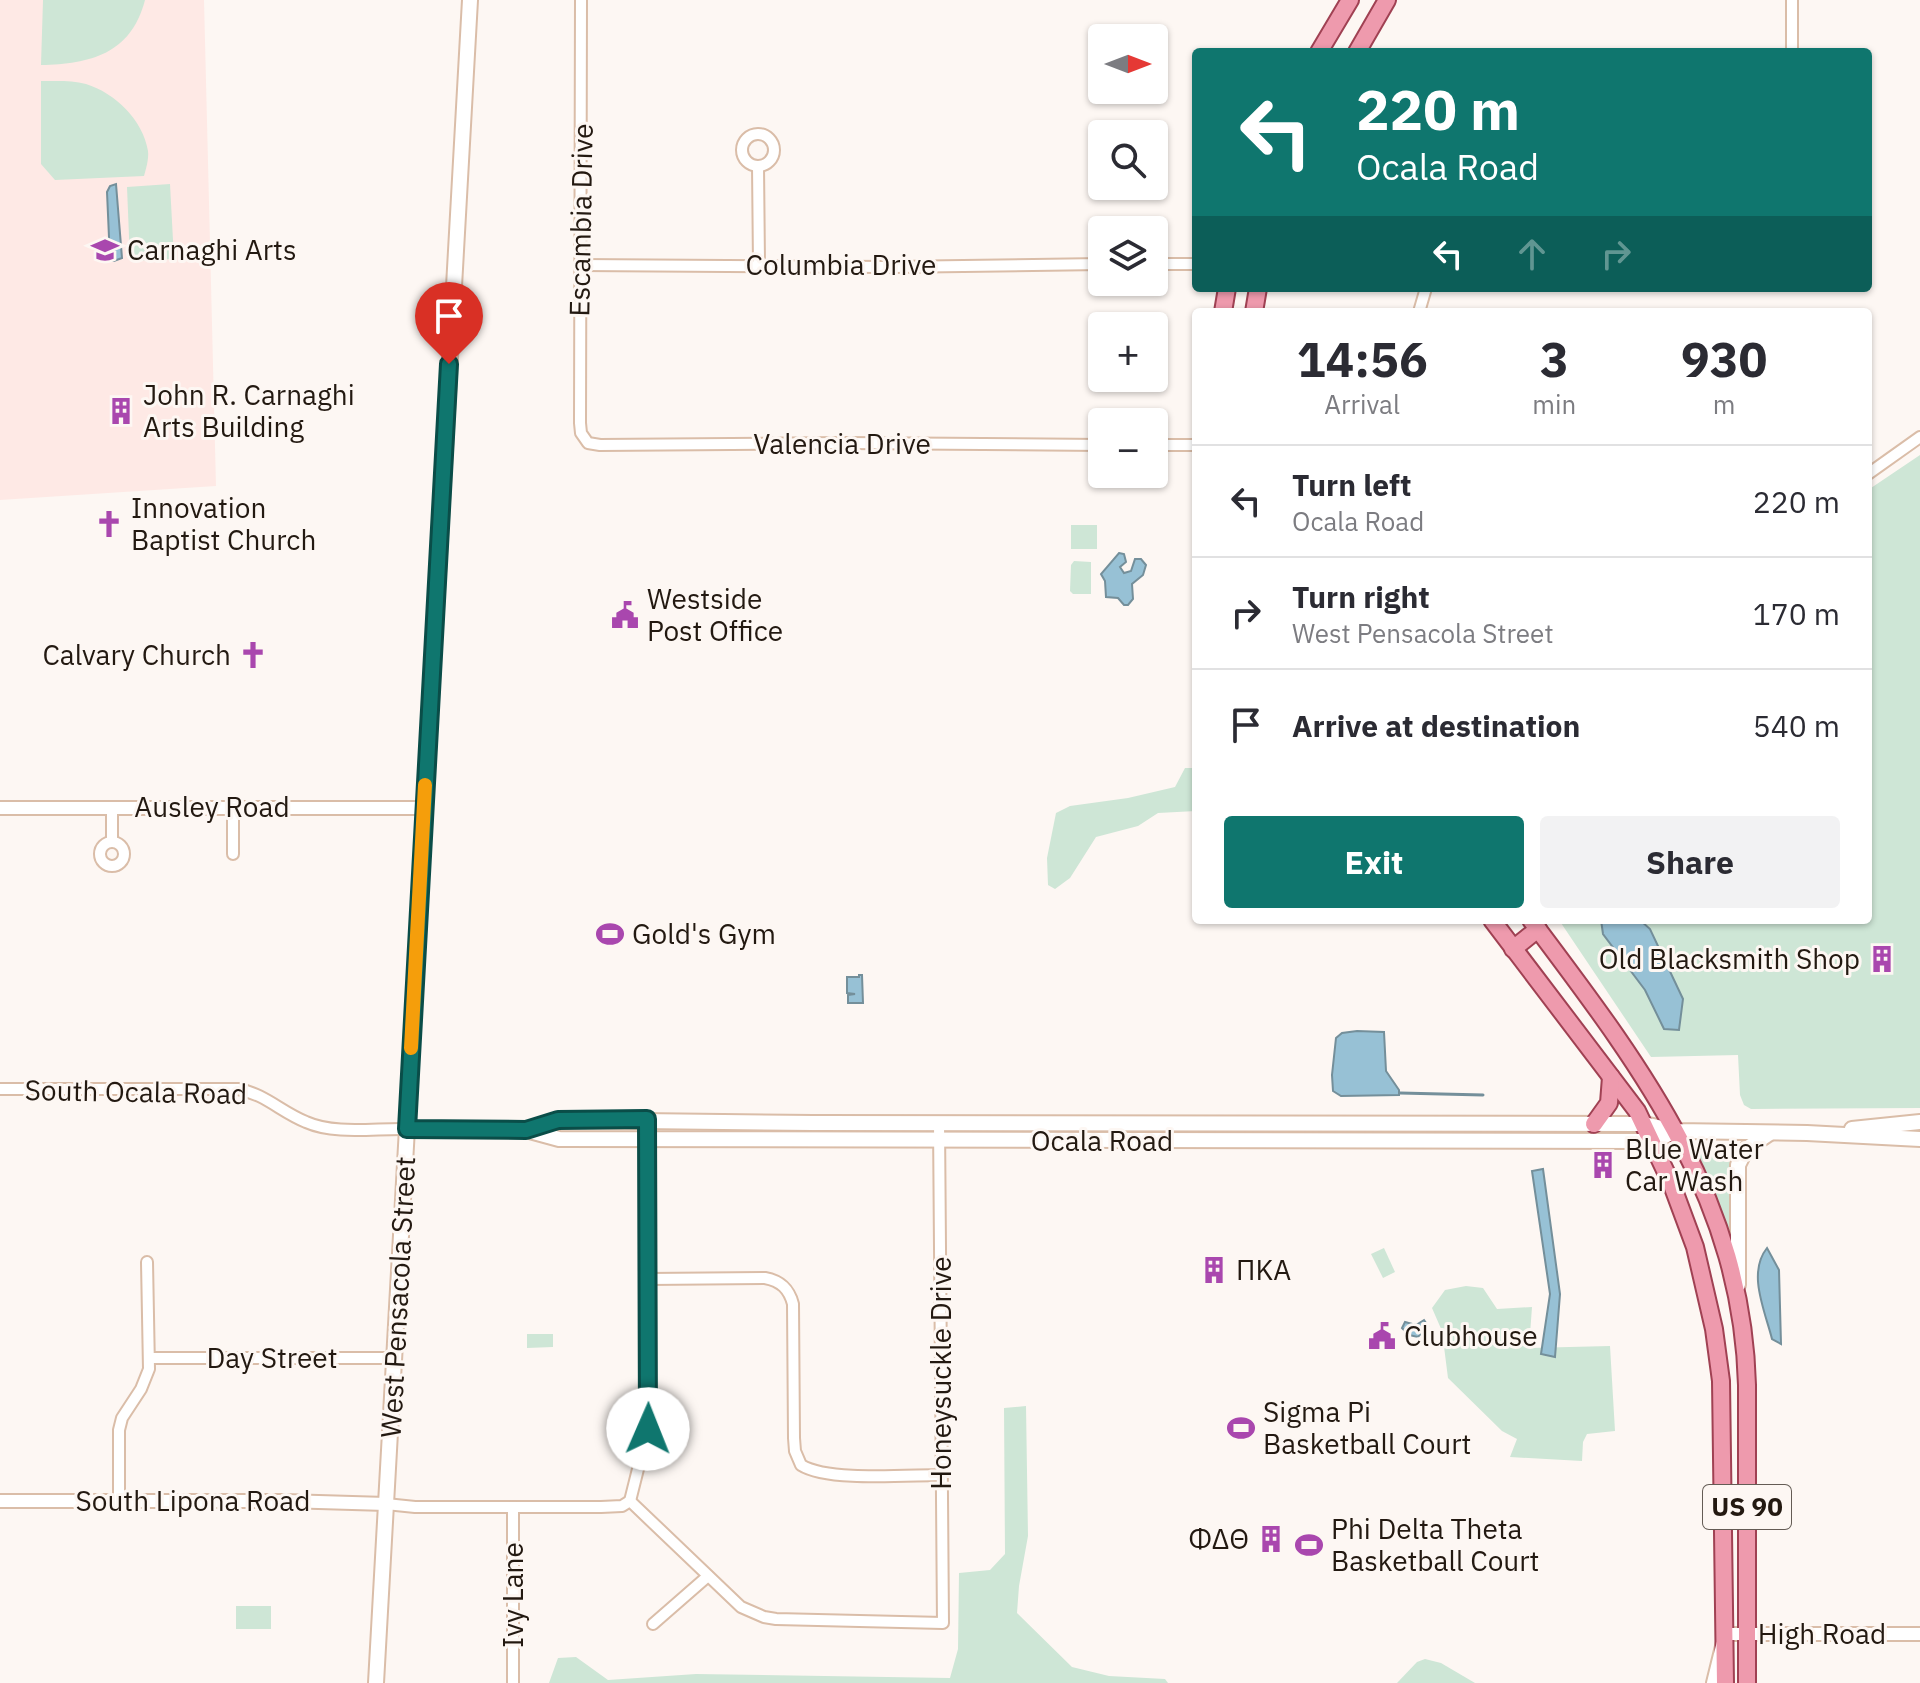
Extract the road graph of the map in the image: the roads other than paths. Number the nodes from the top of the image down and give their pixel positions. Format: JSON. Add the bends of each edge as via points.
{"nodes":[{"id":1,"x":470,"y":0,"type":"edge"},
{"id":2,"x":581,"y":0,"type":"edge"},
{"id":3,"x":1350,"y":0,"type":"edge"},
{"id":4,"x":1387,"y":0,"type":"edge"},
{"id":5,"x":1792,"y":0,"type":"edge"},
{"id":6,"x":1321,"y":48,"type":"edge"},
{"id":7,"x":1361,"y":48,"type":"edge"},
{"id":8,"x":1792,"y":48,"type":"edge"},
{"id":9,"x":758,"y":166,"type":"dead end"},
{"id":10,"x":759,"y":264,"type":"junction"},
{"id":11,"x":1088,"y":264,"type":"edge"},
{"id":12,"x":1168,"y":264,"type":"edge"},
{"id":13,"x":1192,"y":264,"type":"edge"},
{"id":14,"x":580,"y":265,"type":"junction"},
{"id":15,"x":1920,"y":437,"type":"edge"},
{"id":16,"x":584,"y":439,"type":"joint"},
{"id":17,"x":1088,"y":445,"type":"edge"},
{"id":18,"x":1168,"y":445,"type":"edge"},
{"id":19,"x":1192,"y":445,"type":"edge"},
{"id":20,"x":1872,"y":471,"type":"edge"},
{"id":21,"x":112,"y":807,"type":"junction"},
{"id":22,"x":233,"y":807,"type":"junction"},
{"id":23,"x":0,"y":808,"type":"edge"},
{"id":24,"x":424,"y":808,"type":"junction"},
{"id":25,"x":112,"y":842,"type":"dead end"},
{"id":26,"x":233,"y":854,"type":"dead end"},
{"id":27,"x":1495,"y":924,"type":"edge"},
{"id":28,"x":1534,"y":925,"type":"edge"},
{"id":29,"x":1513,"y":949,"type":"junction"},
{"id":30,"x":1611,"y":1077,"type":"junction"},
{"id":31,"x":0,"y":1089,"type":"edge"},
{"id":32,"x":647,"y":1119,"type":"junction"},
{"id":33,"x":1920,"y":1122,"type":"edge"},
{"id":34,"x":939,"y":1123,"type":"junction"},
{"id":35,"x":1520,"y":1124,"type":"junction"},
{"id":36,"x":1594,"y":1124,"type":"junction"},
{"id":37,"x":1644,"y":1124,"type":"junction"},
{"id":38,"x":407,"y":1129,"type":"junction"},
{"id":39,"x":526,"y":1130,"type":"junction"},
{"id":40,"x":1676,"y":1131,"type":"junction"},
{"id":41,"x":1771,"y":1132,"type":"junction"},
{"id":42,"x":1880,"y":1132,"type":"junction"},
{"id":43,"x":647,"y":1138,"type":"junction"},
{"id":44,"x":1920,"y":1139,"type":"edge"},
{"id":45,"x":939,"y":1141,"type":"junction"},
{"id":46,"x":1653,"y":1141,"type":"junction"},
{"id":47,"x":1517,"y":1142,"type":"junction"},
{"id":48,"x":147,"y":1262,"type":"dead end"},
{"id":49,"x":648,"y":1279,"type":"junction"},
{"id":50,"x":1738,"y":1298,"type":"junction"},
{"id":51,"x":150,"y":1358,"type":"junction"},
{"id":52,"x":395,"y":1358,"type":"junction"},
{"id":53,"x":1747,"y":1379,"type":"junction"},
{"id":54,"x":1721,"y":1381,"type":"junction"},
{"id":55,"x":1747,"y":1465,"type":"junction"},
{"id":56,"x":1722,"y":1466,"type":"junction"},
{"id":57,"x":942,"y":1475,"type":"junction"},
{"id":58,"x":0,"y":1501,"type":"edge"},
{"id":59,"x":119,"y":1501,"type":"junction"},
{"id":60,"x":630,"y":1501,"type":"junction"},
{"id":61,"x":386,"y":1504,"type":"junction"},
{"id":62,"x":513,"y":1507,"type":"junction"},
{"id":63,"x":708,"y":1576,"type":"junction"},
{"id":64,"x":653,"y":1624,"type":"dead end"},
{"id":65,"x":1725,"y":1634,"type":"junction"},
{"id":66,"x":1748,"y":1634,"type":"junction"},
{"id":67,"x":1920,"y":1634,"type":"edge"},
{"id":68,"x":376,"y":1683,"type":"edge"},
{"id":69,"x":513,"y":1683,"type":"edge"},
{"id":70,"x":1713,"y":1683,"type":"edge"},
{"id":71,"x":1725,"y":1683,"type":"edge"},
{"id":72,"x":1747,"y":1683,"type":"edge"}],
"edges":[{"from":1,"to":24,"type":"main road","name":"West Pensacola Street"},
{"from":2,"to":14,"type":"street","name":"Escambia Drive"},
{"from":3,"to":6,"type":"main road"},
{"from":4,"to":7,"type":"main road"},
{"from":5,"to":8,"type":"street"},
{"from":9,"to":10,"type":"street"},
{"from":10,"to":11,"type":"street","name":"Columbia Drive"},
{"from":10,"to":14,"type":"street","name":"Columbia Drive"},
{"from":12,"to":13,"type":"street"},
{"from":14,"to":16,"type":"street","name":"Escambia Drive"},
{"from":15,"to":20,"type":"street"},
{"from":16,"to":17,"type":"street","name":"Valencia Drive","via":[[600,445]]},
{"from":18,"to":19,"type":"street"},
{"from":21,"to":22,"type":"street","name":"Ausley Road"},
{"from":21,"to":23,"type":"street","name":"Ausley Road"},
{"from":21,"to":25,"type":"street"},
{"from":22,"to":24,"type":"street","name":"Ausley Road"},
{"from":22,"to":26,"type":"street"},
{"from":24,"to":38,"type":"main road","name":"West Pensacola Street"},
{"from":27,"to":29,"type":"main road","number":"US 90"},
{"from":28,"to":29,"type":"main road"},
{"from":28,"to":40,"type":"main road","number":"US 90","via":[[1629,1053]]},
{"from":29,"to":30,"type":"main road","number":"US 90"},
{"from":30,"to":36,"type":"main road","via":[[1609,1103]]},
{"from":30,"to":37,"type":"main road","number":"US 90"},
{"from":31,"to":38,"type":"street","name":"South Ocala Road","via":[[238,1089],[263,1096],[316,1126]]},
{"from":32,"to":34,"type":"main road","name":"Ocala Road"},
{"from":32,"to":39,"type":"main road","name":"Ocala Road","via":[[558,1120]]},
{"from":32,"to":43,"type":"street"},
{"from":33,"to":42,"type":"main road","name":"Ocala Road"},
{"from":34,"to":35,"type":"main road","name":"Ocala Road"},
{"from":34,"to":45,"type":"street","name":"Honeysuckle Drive"},
{"from":35,"to":36,"type":"main road","name":"Ocala Road"},
{"from":35,"to":47,"type":"street"},
{"from":36,"to":37,"type":"main road","name":"Ocala Road"},
{"from":37,"to":40,"type":"main road","name":"Ocala Road"},
{"from":37,"to":46,"type":"main road","number":"US 90"},
{"from":38,"to":39,"type":"main road","name":"Ocala Road"},
{"from":38,"to":52,"type":"main road","name":"West Pensacola Street"},
{"from":39,"to":43,"type":"main road","name":"Ocala Road","via":[[559,1139]]},
{"from":40,"to":41,"type":"main road","name":"Ocala Road"},
{"from":40,"to":46,"type":"main road","name":"Ocala Road"},
{"from":40,"to":50,"type":"main road","number":"US 90","via":[[1713,1212]]},
{"from":41,"to":42,"type":"main road","name":"Ocala Road"},
{"from":41,"to":50,"type":"main road","via":[[1746,1149],[1738,1165]]},
{"from":42,"to":44,"type":"main road","name":"Ocala Road"},
{"from":43,"to":45,"type":"main road","name":"Ocala Road"},
{"from":43,"to":49,"type":"street"},
{"from":45,"to":47,"type":"main road","name":"Ocala Road"},
{"from":45,"to":57,"type":"street","name":"Honeysuckle Drive"},
{"from":46,"to":47,"type":"main road","name":"Ocala Road"},
{"from":46,"to":54,"type":"main road","number":"US 90","via":[[1695,1247]]},
{"from":48,"to":51,"type":"street"},
{"from":49,"to":57,"type":"street","via":[[765,1278],[784,1286],[793,1304],[794,1438],[801,1465],[837,1474]]},
{"from":49,"to":60,"type":"street","via":[[648,1429]]},
{"from":50,"to":53,"type":"main road","number":"US 90"},
{"from":51,"to":52,"type":"street","name":"Day Street"},
{"from":51,"to":59,"type":"street","via":[[147,1377],[119,1430]]},
{"from":52,"to":61,"type":"main road","name":"West Pensacola Street"},
{"from":53,"to":54,"type":"main road"},
{"from":53,"to":55,"type":"main road","number":"US 90"},
{"from":54,"to":56,"type":"main road","number":"US 90"},
{"from":55,"to":56,"type":"main road"},
{"from":55,"to":66,"type":"main road","number":"US 90"},
{"from":56,"to":65,"type":"main road","number":"US 90"},
{"from":57,"to":63,"type":"street","name":"Honeysuckle Drive","via":[[943,1623],[764,1617],[741,1607]]},
{"from":58,"to":59,"type":"street","name":"South Lipona Road"},
{"from":59,"to":61,"type":"street","name":"South Lipona Road"},
{"from":60,"to":62,"type":"street","via":[[622,1506]]},
{"from":60,"to":63,"type":"street"},
{"from":61,"to":62,"type":"street"},
{"from":61,"to":68,"type":"main road","name":"West Pensacola Street"},
{"from":62,"to":69,"type":"street","name":"Ivy Lane"},
{"from":63,"to":64,"type":"street"},
{"from":65,"to":66,"type":"street","name":"High Road"},
{"from":65,"to":70,"type":"street"},
{"from":65,"to":71,"type":"main road","number":"US 90"},
{"from":66,"to":67,"type":"street","name":"High Road"},
{"from":66,"to":72,"type":"main road","number":"US 90"}]}
